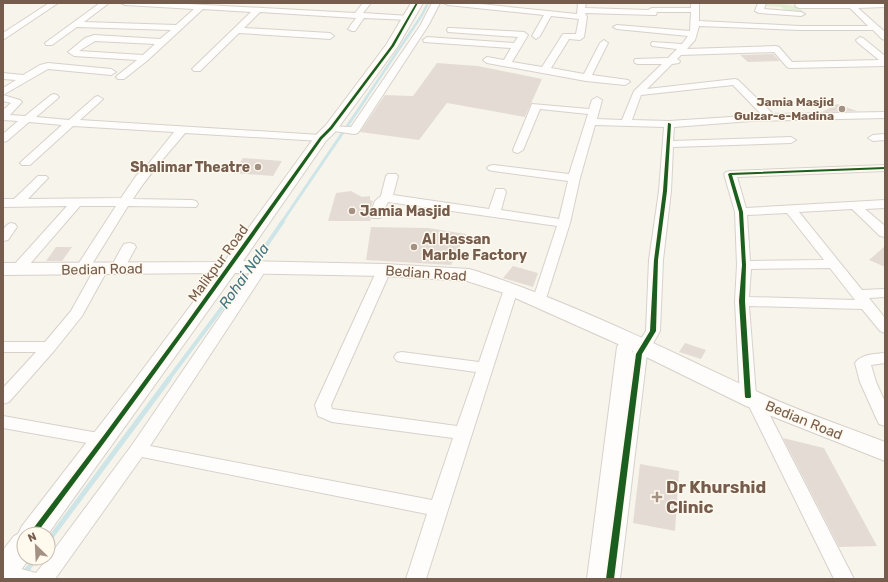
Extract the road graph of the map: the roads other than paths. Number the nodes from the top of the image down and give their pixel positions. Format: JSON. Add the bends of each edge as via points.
{"nodes":[{"id":1,"x":54,"y":3,"type":"edge"},
{"id":2,"x":105,"y":3,"type":"edge"},
{"id":3,"x":125,"y":3,"type":"edge"},
{"id":4,"x":367,"y":3,"type":"edge"},
{"id":5,"x":418,"y":3,"type":"edge"},
{"id":6,"x":436,"y":3,"type":"edge"},
{"id":7,"x":448,"y":3,"type":"edge"},
{"id":8,"x":667,"y":3,"type":"edge"},
{"id":9,"x":762,"y":3,"type":"edge"},
{"id":10,"x":850,"y":4,"type":"edge"},
{"id":11,"x":885,"y":5,"type":"edge"},
{"id":12,"x":194,"y":6,"type":"edge"},
{"id":13,"x":695,"y":6,"type":"edge"},
{"id":14,"x":258,"y":10,"type":"junction"},
{"id":15,"x":582,"y":10,"type":"edge"},
{"id":16,"x":549,"y":13,"type":"junction"},
{"id":17,"x":359,"y":15,"type":"junction"},
{"id":18,"x":410,"y":18,"type":"junction"},
{"id":19,"x":695,"y":22,"type":"junction"},
{"id":20,"x":76,"y":24,"type":"junction"},
{"id":21,"x":617,"y":27,"type":"dead end"},
{"id":22,"x":177,"y":28,"type":"junction"},
{"id":23,"x":876,"y":28,"type":"junction"},
{"id":24,"x":352,"y":29,"type":"dead end"},
{"id":25,"x":238,"y":30,"type":"junction"},
{"id":26,"x":451,"y":30,"type":"dead end"},
{"id":27,"x":693,"y":34,"type":"junction"},
{"id":28,"x":330,"y":36,"type":"dead end"},
{"id":29,"x":536,"y":36,"type":"dead end"},
{"id":30,"x":3,"y":37,"type":"edge"},
{"id":31,"x":885,"y":37,"type":"edge"},
{"id":32,"x":427,"y":40,"type":"dead end"},
{"id":33,"x":860,"y":40,"type":"dead end"},
{"id":34,"x":161,"y":42,"type":"junction"},
{"id":35,"x":49,"y":43,"type":"dead end"},
{"id":36,"x":604,"y":43,"type":"dead end"},
{"id":37,"x":655,"y":44,"type":"dead end"},
{"id":38,"x":517,"y":46,"type":"junction"},
{"id":39,"x":401,"y":47,"type":"junction"},
{"id":40,"x":656,"y":54,"type":"dead end"},
{"id":41,"x":677,"y":54,"type":"junction"},
{"id":42,"x":144,"y":58,"type":"junction"},
{"id":43,"x":487,"y":60,"type":"dead end"},
{"id":44,"x":734,"y":60,"type":"dead end"},
{"id":45,"x":638,"y":61,"type":"dead end"},
{"id":46,"x":506,"y":62,"type":"junction"},
{"id":47,"x":885,"y":62,"type":"edge"},
{"id":48,"x":197,"y":69,"type":"dead end"},
{"id":49,"x":545,"y":70,"type":"junction"},
{"id":50,"x":111,"y":72,"type":"dead end"},
{"id":51,"x":3,"y":76,"type":"edge"},
{"id":52,"x":121,"y":77,"type":"dead end"},
{"id":53,"x":24,"y":78,"type":"junction"},
{"id":54,"x":586,"y":78,"type":"junction"},
{"id":55,"x":625,"y":82,"type":"dead end"},
{"id":56,"x":3,"y":92,"type":"edge"},
{"id":57,"x":637,"y":93,"type":"junction"},
{"id":58,"x":359,"y":94,"type":"junction"},
{"id":59,"x":374,"y":96,"type":"junction"},
{"id":60,"x":54,"y":97,"type":"dead end"},
{"id":61,"x":3,"y":98,"type":"edge"},
{"id":62,"x":98,"y":99,"type":"dead end"},
{"id":63,"x":594,"y":112,"type":"junction"},
{"id":64,"x":885,"y":115,"type":"edge"},
{"id":65,"x":3,"y":116,"type":"edge"},
{"id":66,"x":771,"y":118,"type":"junction"},
{"id":67,"x":27,"y":119,"type":"junction"},
{"id":68,"x":71,"y":123,"type":"junction"},
{"id":69,"x":626,"y":123,"type":"junction"},
{"id":70,"x":669,"y":124,"type":"junction"},
{"id":71,"x":182,"y":130,"type":"junction"},
{"id":72,"x":329,"y":131,"type":"junction"},
{"id":73,"x":885,"y":137,"type":"edge"},
{"id":74,"x":873,"y":138,"type":"dead end"},
{"id":75,"x":3,"y":139,"type":"edge"},
{"id":76,"x":791,"y":140,"type":"dead end"},
{"id":77,"x":668,"y":144,"type":"junction"},
{"id":78,"x":518,"y":150,"type":"dead end"},
{"id":79,"x":26,"y":164,"type":"dead end"},
{"id":80,"x":493,"y":168,"type":"dead end"},
{"id":81,"x":885,"y":168,"type":"edge"},
{"id":82,"x":392,"y":176,"type":"dead end"},
{"id":83,"x":42,"y":178,"type":"dead end"},
{"id":84,"x":574,"y":178,"type":"junction"},
{"id":85,"x":500,"y":192,"type":"dead end"},
{"id":86,"x":386,"y":198,"type":"junction"},
{"id":87,"x":125,"y":202,"type":"junction"},
{"id":88,"x":3,"y":203,"type":"edge"},
{"id":89,"x":17,"y":203,"type":"junction"},
{"id":90,"x":76,"y":203,"type":"junction"},
{"id":91,"x":192,"y":204,"type":"dead end"},
{"id":92,"x":885,"y":204,"type":"edge"},
{"id":93,"x":855,"y":206,"type":"junction"},
{"id":94,"x":790,"y":209,"type":"junction"},
{"id":95,"x":741,"y":212,"type":"junction"},
{"id":96,"x":494,"y":213,"type":"junction"},
{"id":97,"x":376,"y":214,"type":"dead end"},
{"id":98,"x":564,"y":223,"type":"junction"},
{"id":99,"x":882,"y":227,"type":"edge"},
{"id":100,"x":129,"y":247,"type":"dead end"},
{"id":101,"x":834,"y":264,"type":"junction"},
{"id":102,"x":744,"y":265,"type":"junction"},
{"id":103,"x":246,"y":267,"type":"junction"},
{"id":104,"x":10,"y":269,"type":"edge"},
{"id":105,"x":109,"y":269,"type":"junction"},
{"id":106,"x":82,"y":270,"type":"junction"},
{"id":107,"x":384,"y":270,"type":"junction"},
{"id":108,"x":511,"y":289,"type":"junction"},
{"id":109,"x":885,"y":293,"type":"edge"},
{"id":110,"x":863,"y":300,"type":"junction"},
{"id":111,"x":742,"y":301,"type":"junction"},
{"id":112,"x":540,"y":302,"type":"junction"},
{"id":113,"x":884,"y":325,"type":"edge"},
{"id":114,"x":637,"y":344,"type":"junction"},
{"id":115,"x":3,"y":347,"type":"edge"},
{"id":116,"x":49,"y":347,"type":"junction"},
{"id":117,"x":402,"y":357,"type":"dead end"},
{"id":118,"x":885,"y":358,"type":"edge"},
{"id":119,"x":485,"y":368,"type":"junction"},
{"id":120,"x":3,"y":398,"type":"edge"},
{"id":121,"x":751,"y":398,"type":"junction"},
{"id":122,"x":625,"y":406,"type":"junction"},
{"id":123,"x":885,"y":420,"type":"edge"},
{"id":124,"x":3,"y":422,"type":"edge"},
{"id":125,"x":464,"y":433,"type":"junction"},
{"id":126,"x":104,"y":440,"type":"junction"},
{"id":127,"x":138,"y":450,"type":"junction"},
{"id":128,"x":885,"y":452,"type":"edge"},
{"id":129,"x":438,"y":508,"type":"junction"},
{"id":130,"x":38,"y":526,"type":"edge"},
{"id":131,"x":43,"y":579,"type":"edge"},
{"id":132,"x":416,"y":579,"type":"edge"},
{"id":133,"x":597,"y":579,"type":"edge"},
{"id":134,"x":610,"y":579,"type":"edge"},
{"id":135,"x":844,"y":579,"type":"edge"}],
"edges":[{"from":1,"to":30,"type":"street"},
{"from":2,"to":20,"type":"street"},
{"from":3,"to":12,"type":"street"},
{"from":4,"to":17,"type":"street"},
{"from":5,"to":18,"type":"street","name":"Malikpur Road"},
{"from":6,"to":39,"type":"street","via":[[424,26]]},
{"from":7,"to":16,"type":"street"},
{"from":8,"to":13,"type":"street"},
{"from":9,"to":10,"type":"street","via":[[759,11],[800,10]]},
{"from":10,"to":11,"type":"street"},
{"from":10,"to":23,"type":"street"},
{"from":12,"to":14,"type":"street"},
{"from":12,"to":22,"type":"street"},
{"from":13,"to":15,"type":"street","via":[[652,10],[653,13]]},
{"from":13,"to":19,"type":"street"},
{"from":14,"to":17,"type":"street"},
{"from":14,"to":25,"type":"street"},
{"from":15,"to":16,"type":"street"},
{"from":15,"to":49,"type":"street","via":[[580,37],[566,36]]},
{"from":16,"to":29,"type":"street"},
{"from":17,"to":18,"type":"street"},
{"from":17,"to":24,"type":"street"},
{"from":18,"to":39,"type":"street","name":"Malikpur Road"},
{"from":19,"to":23,"type":"street","via":[[800,28]]},
{"from":19,"to":27,"type":"street"},
{"from":20,"to":22,"type":"street"},
{"from":20,"to":35,"type":"street"},
{"from":21,"to":27,"type":"street"},
{"from":22,"to":34,"type":"street"},
{"from":23,"to":31,"type":"street"},
{"from":25,"to":28,"type":"street"},
{"from":25,"to":48,"type":"street"},
{"from":26,"to":38,"type":"street","via":[[524,35]]},
{"from":27,"to":41,"type":"street","via":[[691,40]]},
{"from":32,"to":38,"type":"street"},
{"from":33,"to":47,"type":"street"},
{"from":34,"to":42,"type":"street"},
{"from":34,"to":42,"type":"street","via":[[94,38],[72,52]]},
{"from":36,"to":54,"type":"street"},
{"from":37,"to":41,"type":"street"},
{"from":38,"to":46,"type":"street"},
{"from":39,"to":58,"type":"street","name":"Malikpur Road"},
{"from":39,"to":59,"type":"street"},
{"from":40,"to":41,"type":"street"},
{"from":41,"to":44,"type":"street"},
{"from":41,"to":45,"type":"street"},
{"from":41,"to":47,"type":"street","via":[[776,49],[790,65]]},
{"from":41,"to":57,"type":"street"},
{"from":42,"to":52,"type":"street"},
{"from":43,"to":46,"type":"street"},
{"from":46,"to":49,"type":"street"},
{"from":49,"to":54,"type":"street"},
{"from":50,"to":53,"type":"street","via":[[48,66]]},
{"from":51,"to":53,"type":"street"},
{"from":53,"to":56,"type":"street"},
{"from":54,"to":55,"type":"street"},
{"from":57,"to":66,"type":"street","via":[[735,82]]},
{"from":57,"to":69,"type":"street"},
{"from":58,"to":59,"type":"street"},
{"from":58,"to":72,"type":"street","name":"Malikpur Road"},
{"from":59,"to":72,"type":"street","via":[[354,131]]},
{"from":60,"to":67,"type":"street"},
{"from":61,"to":65,"type":"street","via":[[17,102]]},
{"from":62,"to":68,"type":"street"},
{"from":63,"to":69,"type":"street"},
{"from":63,"to":78,"type":"street","via":[[536,106]]},
{"from":63,"to":84,"type":"street"},
{"from":64,"to":66,"type":"street"},
{"from":65,"to":67,"type":"street"},
{"from":66,"to":70,"type":"street"},
{"from":67,"to":68,"type":"street"},
{"from":67,"to":75,"type":"street"},
{"from":68,"to":71,"type":"street"},
{"from":68,"to":79,"type":"street"},
{"from":69,"to":70,"type":"street"},
{"from":70,"to":77,"type":"street"},
{"from":71,"to":72,"type":"street"},
{"from":71,"to":87,"type":"street","via":[[140,178]]},
{"from":72,"to":103,"type":"street","name":"Malikpur Road"},
{"from":73,"to":74,"type":"street"},
{"from":76,"to":77,"type":"street"},
{"from":77,"to":114,"type":"street","via":[[656,260],[653,330]]},
{"from":80,"to":84,"type":"street"},
{"from":81,"to":95,"type":"street","via":[[730,174]]},
{"from":82,"to":86,"type":"street"},
{"from":83,"to":89,"type":"street"},
{"from":84,"to":98,"type":"street"},
{"from":85,"to":96,"type":"street"},
{"from":86,"to":96,"type":"street"},
{"from":86,"to":97,"type":"street","via":[[381,201]]},
{"from":87,"to":90,"type":"street"},
{"from":87,"to":91,"type":"street"},
{"from":87,"to":106,"type":"street"},
{"from":88,"to":89,"type":"street"},
{"from":89,"to":90,"type":"street"},
{"from":90,"to":104,"type":"street"},
{"from":92,"to":93,"type":"street"},
{"from":93,"to":94,"type":"street"},
{"from":93,"to":99,"type":"street"},
{"from":94,"to":95,"type":"street"},
{"from":94,"to":101,"type":"street"},
{"from":95,"to":102,"type":"street"},
{"from":96,"to":98,"type":"street"},
{"from":98,"to":112,"type":"street"},
{"from":100,"to":105,"type":"street"},
{"from":101,"to":102,"type":"street"},
{"from":101,"to":110,"type":"street"},
{"from":102,"to":111,"type":"street"},
{"from":103,"to":105,"type":"street","name":"Bedian Road"},
{"from":103,"to":107,"type":"street","name":"Bedian Road"},
{"from":103,"to":126,"type":"street","name":"Malikpur Road"},
{"from":103,"to":127,"type":"street"},
{"from":104,"to":106,"type":"street","name":"Bedian Road"},
{"from":105,"to":106,"type":"street","name":"Bedian Road"},
{"from":105,"to":116,"type":"street"},
{"from":107,"to":108,"type":"street","name":"Bedian Road","via":[[469,275]]},
{"from":107,"to":125,"type":"street","via":[[323,405],[324,412],[332,416]]},
{"from":108,"to":112,"type":"street","name":"Bedian Road"},
{"from":108,"to":119,"type":"street"},
{"from":109,"to":110,"type":"street"},
{"from":110,"to":111,"type":"street"},
{"from":110,"to":113,"type":"street"},
{"from":111,"to":121,"type":"street"},
{"from":112,"to":114,"type":"street","name":"Bedian Road"},
{"from":114,"to":121,"type":"street","name":"Bedian Road"},
{"from":114,"to":122,"type":"street","via":[[639,354]]},
{"from":115,"to":116,"type":"street"},
{"from":116,"to":120,"type":"street"},
{"from":117,"to":119,"type":"street"},
{"from":118,"to":123,"type":"street","via":[[863,363],[868,382]]},
{"from":119,"to":125,"type":"street"},
{"from":121,"to":128,"type":"street","name":"Bedian Road"},
{"from":121,"to":135,"type":"street"},
{"from":122,"to":133,"type":"street"},
{"from":122,"to":134,"type":"street"},
{"from":124,"to":126,"type":"street"},
{"from":125,"to":129,"type":"street"},
{"from":126,"to":130,"type":"street","name":"Malikpur Road"},
{"from":127,"to":129,"type":"street"},
{"from":127,"to":131,"type":"street"},
{"from":129,"to":132,"type":"street"}]}
